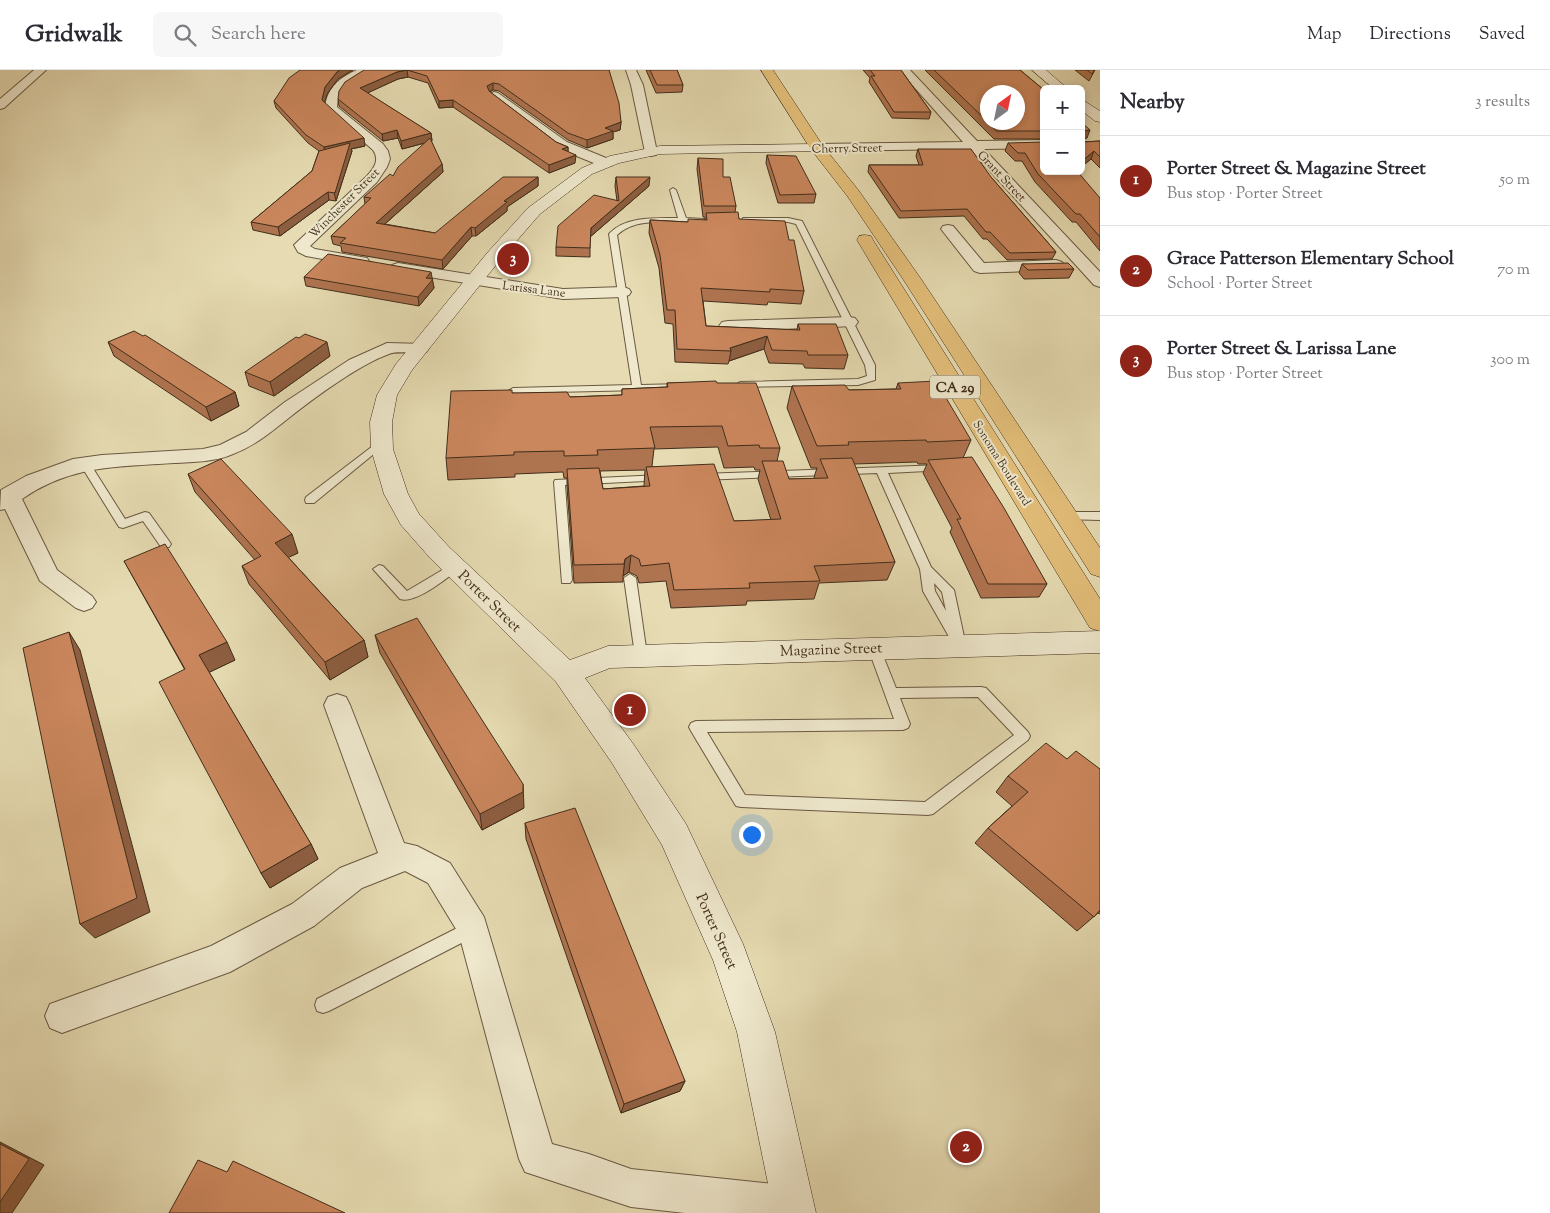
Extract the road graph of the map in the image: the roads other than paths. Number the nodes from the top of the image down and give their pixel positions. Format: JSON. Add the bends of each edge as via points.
{"nodes":[{"id":1,"x":41,"y":70,"type":"edge"},
{"id":2,"x":366,"y":70,"type":"edge"},
{"id":3,"x":631,"y":70,"type":"edge"},
{"id":4,"x":767,"y":70,"type":"edge"},
{"id":5,"x":904,"y":70,"type":"edge"},
{"id":6,"x":1038,"y":70,"type":"edge"},
{"id":7,"x":1057,"y":85,"type":"edge"},
{"id":8,"x":494,"y":95,"type":"edge"},
{"id":9,"x":0,"y":105,"type":"edge"},
{"id":10,"x":1085,"y":106,"type":"edge"},
{"id":11,"x":1100,"y":118,"type":"edge"},
{"id":12,"x":1040,"y":144,"type":"edge"},
{"id":13,"x":974,"y":146,"type":"junction"},
{"id":14,"x":817,"y":148,"type":"junction"},
{"id":15,"x":650,"y":152,"type":"junction"},
{"id":16,"x":606,"y":163,"type":"junction"},
{"id":17,"x":673,"y":190,"type":"dead end"},
{"id":18,"x":740,"y":220,"type":"edge"},
{"id":19,"x":683,"y":221,"type":"junction"},
{"id":20,"x":712,"y":221,"type":"edge"},
{"id":21,"x":948,"y":229,"type":"dead end"},
{"id":22,"x":311,"y":253,"type":"joint"},
{"id":23,"x":1083,"y":264,"type":"junction"},
{"id":24,"x":474,"y":281,"type":"junction"},
{"id":25,"x":1100,"y":282,"type":"edge"},
{"id":26,"x":623,"y":292,"type":"junction"},
{"id":27,"x":849,"y":322,"type":"junction"},
{"id":28,"x":728,"y":326,"type":"edge"},
{"id":29,"x":420,"y":348,"type":"junction"},
{"id":30,"x":733,"y":385,"type":"edge"},
{"id":31,"x":694,"y":386,"type":"edge"},
{"id":32,"x":637,"y":388,"type":"junction"},
{"id":33,"x":513,"y":392,"type":"edge"},
{"id":34,"x":382,"y":442,"type":"junction"},
{"id":35,"x":85,"y":464,"type":"junction"},
{"id":36,"x":953,"y":468,"type":"edge"},
{"id":37,"x":881,"y":470,"type":"junction"},
{"id":38,"x":692,"y":477,"type":"edge"},
{"id":39,"x":673,"y":478,"type":"edge"},
{"id":40,"x":5,"y":499,"type":"edge"},
{"id":41,"x":310,"y":500,"type":"dead end"},
{"id":42,"x":1066,"y":516,"type":"junction"},
{"id":43,"x":1100,"y":516,"type":"edge"},
{"id":44,"x":165,"y":544,"type":"edge"},
{"id":45,"x":454,"y":567,"type":"junction"},
{"id":46,"x":1100,"y":568,"type":"edge"},
{"id":47,"x":379,"y":569,"type":"dead end"},
{"id":48,"x":630,"y":578,"type":"edge"},
{"id":49,"x":566,"y":580,"type":"dead end"},
{"id":50,"x":84,"y":602,"type":"dead end"},
{"id":51,"x":1100,"y":621,"type":"edge"},
{"id":52,"x":1100,"y":642,"type":"edge"},
{"id":53,"x":960,"y":646,"type":"junction"},
{"id":54,"x":874,"y":648,"type":"junction"},
{"id":55,"x":642,"y":655,"type":"junction"},
{"id":56,"x":566,"y":674,"type":"junction"},
{"id":57,"x":891,"y":694,"type":"junction"},
{"id":58,"x":337,"y":705,"type":"dead end"},
{"id":59,"x":396,"y":860,"type":"junction"},
{"id":60,"x":473,"y":928,"type":"junction"},
{"id":61,"x":323,"y":1005,"type":"dead end"},
{"id":62,"x":62,"y":1016,"type":"dead end"},
{"id":63,"x":794,"y":1209,"type":"edge"}],
"edges":[{"from":1,"to":9,"type":"street"},
{"from":2,"to":22,"type":"street","name":"Winchester Street","via":[[340,84],[331,100],[332,108],[378,147],[384,158],[372,179],[302,245]]},
{"from":3,"to":15,"type":"street"},
{"from":4,"to":14,"type":"main road","name":"Sonoma Boulevard","number":"CA 29"},
{"from":5,"to":13,"type":"street","name":"Grant Street"},
{"from":6,"to":7,"type":"street"},
{"from":8,"to":16,"type":"street","via":[[562,145]]},
{"from":10,"to":11,"type":"street"},
{"from":12,"to":13,"type":"street","name":"Cherry Street"},
{"from":13,"to":14,"type":"street","name":"Cherry Street"},
{"from":13,"to":23,"type":"street","name":"Grant Street"},
{"from":14,"to":15,"type":"street","name":"Cherry Street"},
{"from":14,"to":42,"type":"main road","name":"Sonoma Boulevard","number":"CA 29","via":[[854,194],[912,279]]},
{"from":14,"to":51,"type":"main road","name":"Sonoma Boulevard","number":"CA 29","via":[[837,194],[883,271]]},
{"from":15,"to":16,"type":"street","name":"Porter Street"},
{"from":16,"to":24,"type":"street","name":"Porter Street","via":[[568,184],[534,211]]},
{"from":17,"to":19,"type":"lane"},
{"from":18,"to":27,"type":"lane","via":[[799,223]]},
{"from":19,"to":20,"type":"lane"},
{"from":19,"to":26,"type":"lane","via":[[627,224],[617,229],[613,234]]},
{"from":21,"to":23,"type":"street","via":[[980,268]]},
{"from":22,"to":24,"type":"street","name":"Larissa Lane"},
{"from":23,"to":25,"type":"street","name":"Grant Street"},
{"from":24,"to":26,"type":"street","name":"Larissa Lane","via":[[563,294]]},
{"from":24,"to":29,"type":"street","name":"Porter Street"},
{"from":26,"to":32,"type":"lane"},
{"from":27,"to":28,"type":"street"},
{"from":27,"to":30,"type":"lane","via":[[870,364],[872,378],[858,382]]},
{"from":29,"to":34,"type":"street","name":"Porter Street","via":[[387,396],[381,422]]},
{"from":29,"to":35,"type":"street","via":[[387,348],[339,375],[253,436],[226,450],[204,455]]},
{"from":31,"to":32,"type":"lane"},
{"from":32,"to":33,"type":"lane"},
{"from":34,"to":41,"type":"lane"},
{"from":34,"to":45,"type":"street","name":"Porter Street","via":[[396,494],[410,519]]},
{"from":35,"to":40,"type":"street","via":[[34,481]]},
{"from":35,"to":44,"type":"lane","via":[[123,524],[145,516]]},
{"from":36,"to":37,"type":"lane"},
{"from":37,"to":38,"type":"lane"},
{"from":37,"to":53,"type":"lane","via":[[926,569],[929,590]]},
{"from":39,"to":49,"type":"lane","via":[[559,482]]},
{"from":40,"to":50,"type":"street","via":[[48,575]]},
{"from":42,"to":43,"type":"lane"},
{"from":42,"to":46,"type":"main road","name":"Sonoma Boulevard","number":"CA 29"},
{"from":45,"to":47,"type":"lane","via":[[413,594],[404,596]]},
{"from":45,"to":56,"type":"street","name":"Porter Street"},
{"from":48,"to":55,"type":"lane"},
{"from":52,"to":53,"type":"street","name":"Magazine Street"},
{"from":53,"to":54,"type":"street","name":"Magazine Street"},
{"from":54,"to":55,"type":"street","name":"Magazine Street"},
{"from":54,"to":57,"type":"lane"},
{"from":55,"to":56,"type":"street","name":"Magazine Street","via":[[608,657]]},
{"from":56,"to":63,"type":"street","name":"Porter Street","via":[[674,834],[730,957],[756,1032]]},
{"from":57,"to":57,"type":"lane","via":[[903,724],[696,726],[741,801],[928,809],[1022,736],[980,692]]},
{"from":58,"to":59,"type":"street"},
{"from":59,"to":60,"type":"street","via":[[406,856],[439,874]]},
{"from":59,"to":62,"type":"street","via":[[351,878],[302,915],[218,960]]},
{"from":60,"to":61,"type":"lane"},
{"from":60,"to":63,"type":"street","via":[[538,1159],[631,1188]]}]}
